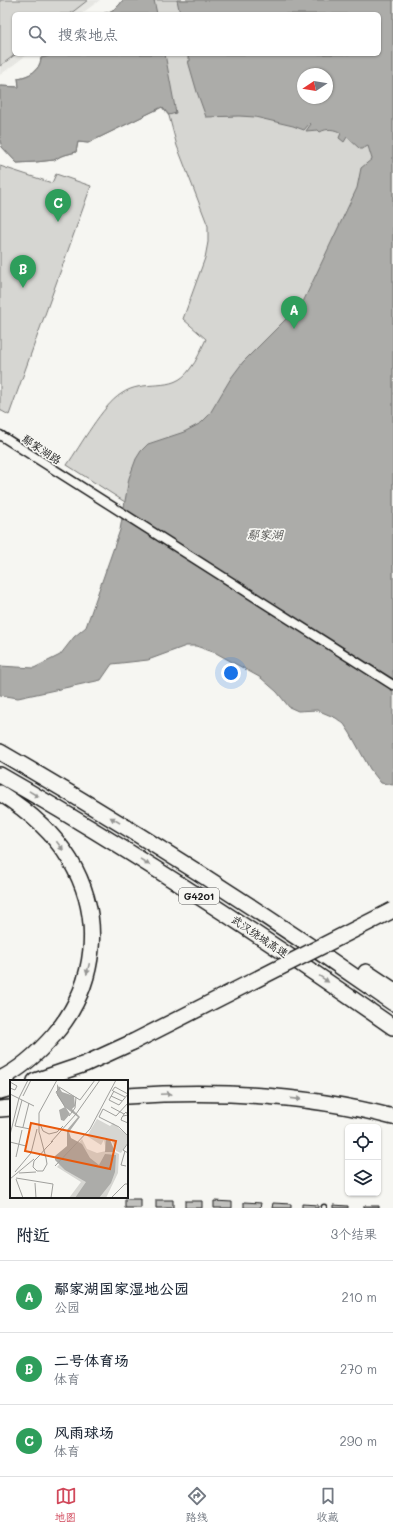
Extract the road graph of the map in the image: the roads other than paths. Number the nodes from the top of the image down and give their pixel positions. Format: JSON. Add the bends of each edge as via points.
{"nodes":[{"id":1,"x":0,"y":435,"type":"edge"},
{"id":2,"x":393,"y":685,"type":"edge"},
{"id":3,"x":0,"y":752,"type":"edge"},
{"id":4,"x":0,"y":775,"type":"edge"},
{"id":5,"x":0,"y":792,"type":"edge"},
{"id":6,"x":177,"y":859,"type":"junction"},
{"id":7,"x":393,"y":910,"type":"edge"},
{"id":8,"x":393,"y":921,"type":"edge"},
{"id":9,"x":393,"y":990,"type":"edge"},
{"id":10,"x":393,"y":1003,"type":"edge"},
{"id":11,"x":393,"y":1027,"type":"edge"},
{"id":12,"x":135,"y":1047,"type":"junction"},
{"id":13,"x":0,"y":1079,"type":"edge"},
{"id":14,"x":38,"y":1080,"type":"edge"},
{"id":15,"x":70,"y":1080,"type":"edge"},
{"id":16,"x":10,"y":1088,"type":"edge"},
{"id":17,"x":0,"y":1091,"type":"edge"},
{"id":18,"x":128,"y":1096,"type":"edge"},
{"id":19,"x":10,"y":1097,"type":"edge"},
{"id":20,"x":0,"y":1100,"type":"edge"},
{"id":21,"x":10,"y":1108,"type":"edge"},
{"id":22,"x":0,"y":1110,"type":"edge"},
{"id":23,"x":393,"y":1117,"type":"edge"}],
"edges":[{"from":1,"to":2,"type":"street","name":"鄢家湖路"},
{"from":6,"to":3,"type":"highway","name":"武汉绕城高速","number":"G4201","one_way":true},
{"from":4,"to":11,"type":"highway","name":"武汉绕城高速","number":"G4201","one_way":true,"via":[[182,885]]},
{"from":5,"to":13,"type":"highway","one_way":true,"via":[[48,831],[70,860],[87,904],[92,944],[84,982],[68,1018],[40,1050],[18,1069]]},
{"from":6,"to":9,"type":"highway","via":[[298,926]]},
{"from":6,"to":10,"type":"highway","name":"武汉绕城高速","number":"G4201"},
{"from":7,"to":12,"type":"highway","bridge":true},
{"from":8,"to":12,"type":"highway"},
{"from":12,"to":14,"type":"highway"},
{"from":12,"to":15,"type":"highway","via":[[89,1073]]},
{"from":16,"to":17,"type":"highway"},
{"from":18,"to":23,"type":"highway","one_way":true,"via":[[271,1096],[333,1104]]},
{"from":19,"to":20,"type":"highway"},
{"from":21,"to":22,"type":"highway"}]}
